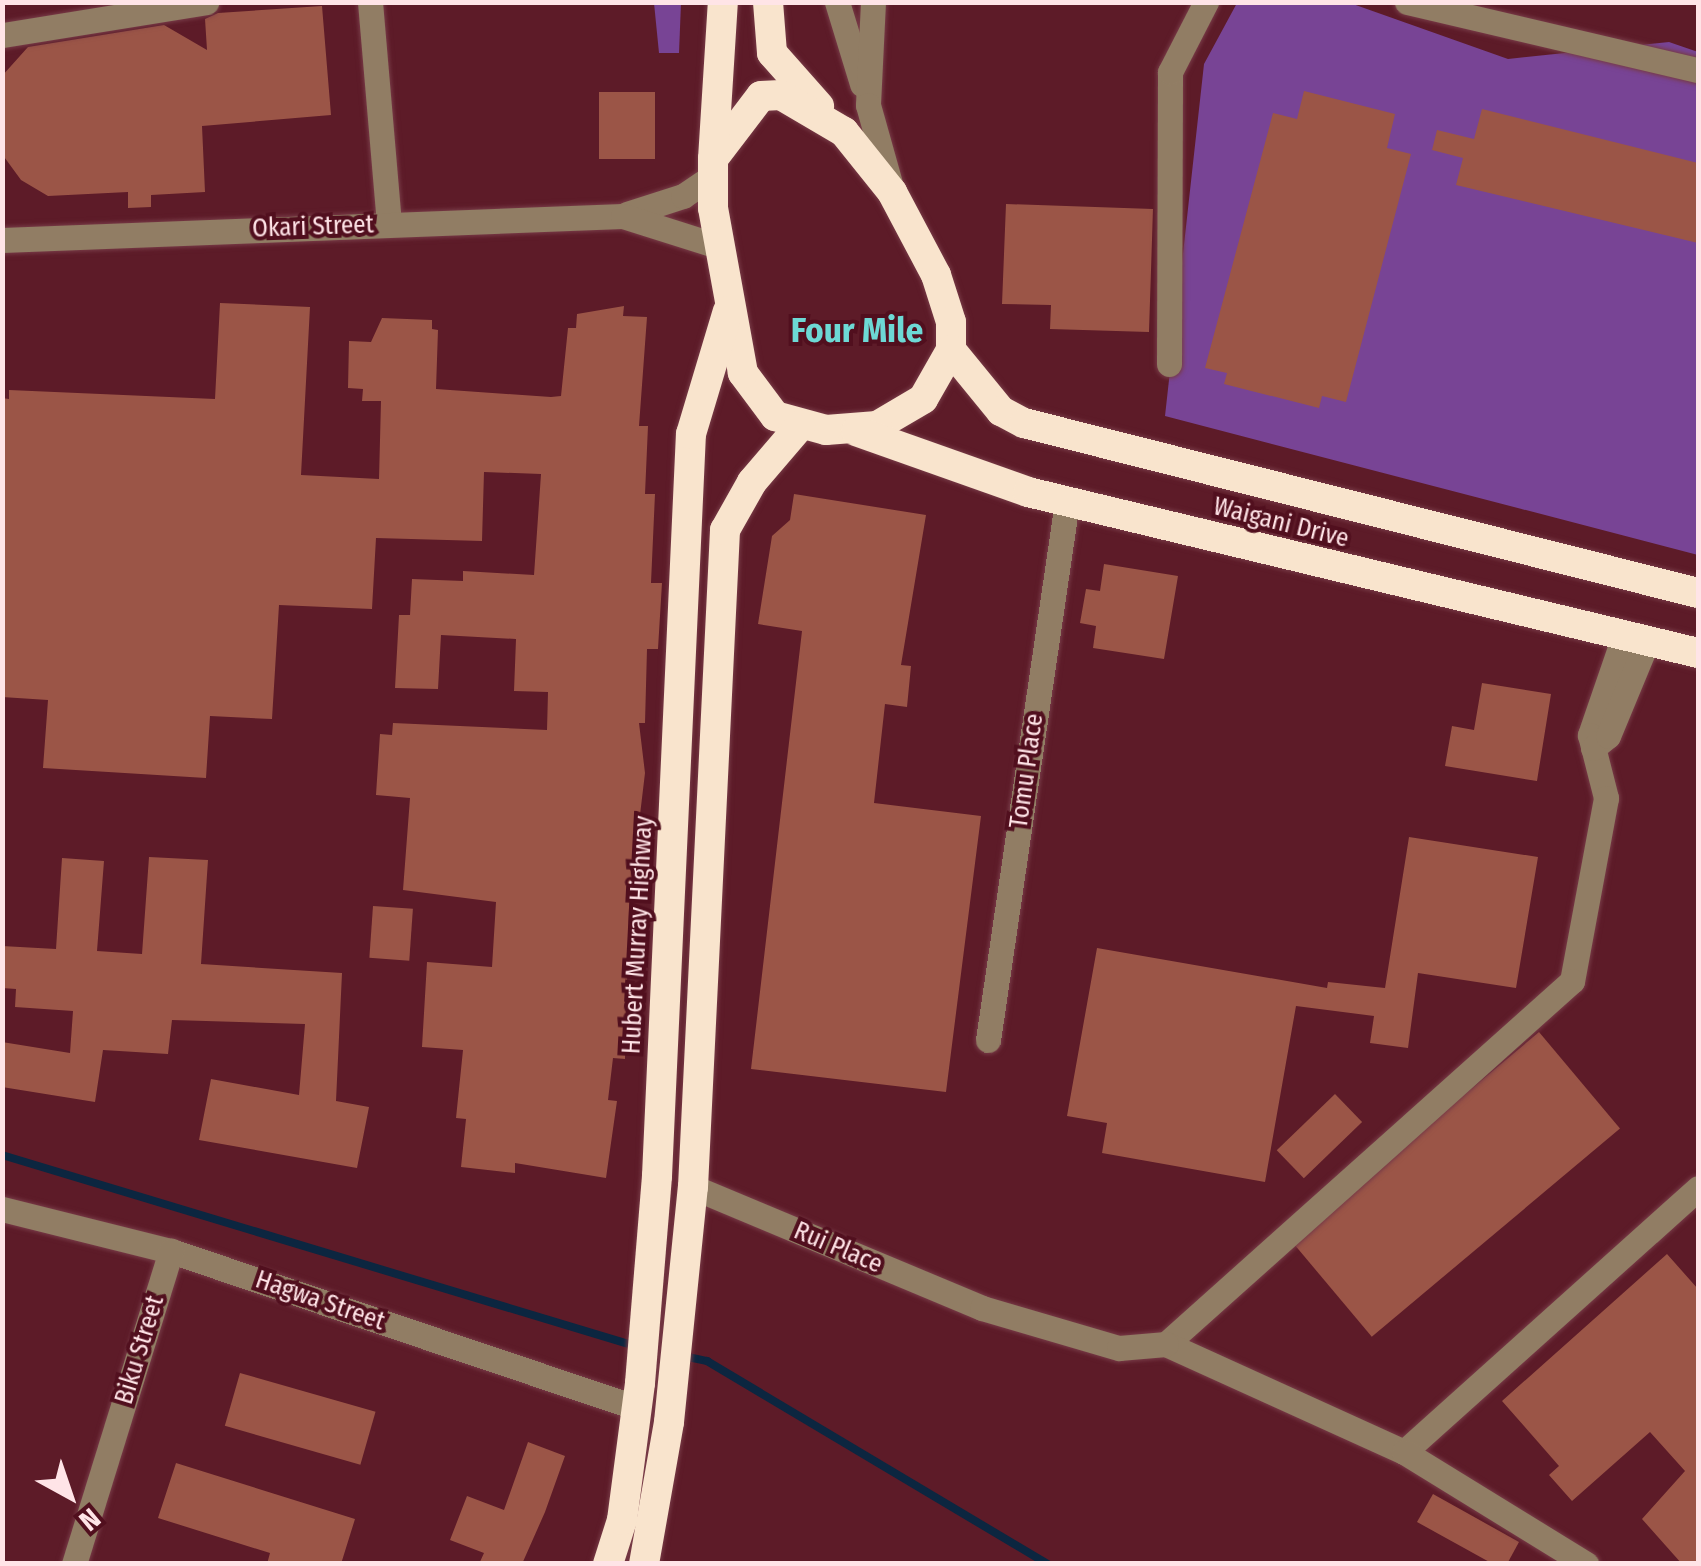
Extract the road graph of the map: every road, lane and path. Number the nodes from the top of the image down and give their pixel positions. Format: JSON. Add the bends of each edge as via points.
{"nodes":[{"id":1,"x":206,"y":2,"type":"edge"},
{"id":2,"x":370,"y":2,"type":"edge"},
{"id":3,"x":723,"y":2,"type":"edge"},
{"id":4,"x":768,"y":2,"type":"edge"},
{"id":5,"x":837,"y":2,"type":"edge"},
{"id":6,"x":872,"y":2,"type":"edge"},
{"id":7,"x":1206,"y":2,"type":"edge"},
{"id":8,"x":1406,"y":2,"type":"edge"},
{"id":9,"x":2,"y":35,"type":"edge"},
{"id":10,"x":1698,"y":70,"type":"edge"},
{"id":11,"x":868,"y":105,"type":"junction"},
{"id":12,"x":844,"y":132,"type":"junction"},
{"id":13,"x":713,"y":168,"type":"junction"},
{"id":14,"x":892,"y":192,"type":"junction"},
{"id":15,"x":623,"y":216,"type":"junction"},
{"id":16,"x":389,"y":224,"type":"junction"},
{"id":17,"x":2,"y":240,"type":"edge"},
{"id":18,"x":721,"y":247,"type":"junction"},
{"id":19,"x":728,"y":311,"type":"junction"},
{"id":20,"x":951,"y":350,"type":"junction"},
{"id":21,"x":1169,"y":364,"type":"dead end"},
{"id":22,"x":800,"y":426,"type":"junction"},
{"id":23,"x":856,"y":432,"type":"junction"},
{"id":24,"x":1067,"y":502,"type":"junction"},
{"id":25,"x":1698,"y":593,"type":"edge"},
{"id":26,"x":1635,"y":639,"type":"junction"},
{"id":27,"x":1698,"y":653,"type":"edge"},
{"id":28,"x":988,"y":1040,"type":"dead end"},
{"id":29,"x":694,"y":1188,"type":"junction"},
{"id":30,"x":1698,"y":1188,"type":"edge"},
{"id":31,"x":2,"y":1209,"type":"edge"},
{"id":32,"x":171,"y":1250,"type":"junction"},
{"id":33,"x":1166,"y":1344,"type":"junction"},
{"id":34,"x":637,"y":1395,"type":"junction"},
{"id":35,"x":1404,"y":1452,"type":"junction"},
{"id":36,"x":74,"y":1564,"type":"edge"},
{"id":37,"x":608,"y":1564,"type":"edge"},
{"id":38,"x":644,"y":1564,"type":"edge"},
{"id":39,"x":1586,"y":1564,"type":"edge"}],
"edges":[{"from":1,"to":9,"type":"street"},
{"from":2,"to":16,"type":"street"},
{"from":3,"to":13,"type":"highway"},
{"from":4,"to":12,"type":"highway","via":[[772,53]]},
{"from":5,"to":11,"type":"street"},
{"from":6,"to":11,"type":"street"},
{"from":7,"to":21,"type":"street","via":[[1170,72]]},
{"from":8,"to":10,"type":"street"},
{"from":11,"to":14,"type":"street"},
{"from":12,"to":13,"type":"highway","via":[[781,95],[761,96]]},
{"from":12,"to":14,"type":"highway"},
{"from":13,"to":15,"type":"street","name":"Okari Street","via":[[683,196]]},
{"from":13,"to":18,"type":"highway"},
{"from":14,"to":20,"type":"highway","via":[[936,275],[951,322]]},
{"from":15,"to":16,"type":"street","name":"Okari Street"},
{"from":15,"to":18,"type":"street","name":"Okari Street"},
{"from":16,"to":17,"type":"street","name":"Okari Street"},
{"from":18,"to":19,"type":"highway"},
{"from":19,"to":22,"type":"highway","via":[[743,373],[775,416]]},
{"from":19,"to":34,"type":"highway","name":"Hubert Murray Highway","via":[[691,434],[648,1306]]},
{"from":20,"to":23,"type":"highway","via":[[923,399],[896,418]]},
{"from":20,"to":25,"type":"highway","name":"Waigani Drive","via":[[1001,411],[1024,423]]},
{"from":22,"to":23,"type":"highway"},
{"from":22,"to":29,"type":"highway","via":[[752,482],[726,530]]},
{"from":23,"to":24,"type":"highway","name":"Waigani Drive"},
{"from":24,"to":26,"type":"highway","name":"Waigani Drive"},
{"from":24,"to":28,"type":"street","name":"Tomu Place"},
{"from":26,"to":27,"type":"highway","name":"Waigani Drive"},
{"from":26,"to":33,"type":"street","via":[[1590,735],[1606,798],[1572,981]]},
{"from":29,"to":33,"type":"street","name":"Rui Place","via":[[982,1308],[1119,1348]]},
{"from":29,"to":38,"type":"highway"},
{"from":30,"to":35,"type":"street"},
{"from":31,"to":32,"type":"street","name":"Hagwa Street"},
{"from":32,"to":34,"type":"street","name":"Hagwa Street"},
{"from":32,"to":36,"type":"street","name":"Biku Street"},
{"from":33,"to":35,"type":"street"},
{"from":34,"to":37,"type":"highway","name":"Hubert Murray Highway","via":[[622,1520]]},
{"from":35,"to":39,"type":"street"}]}
